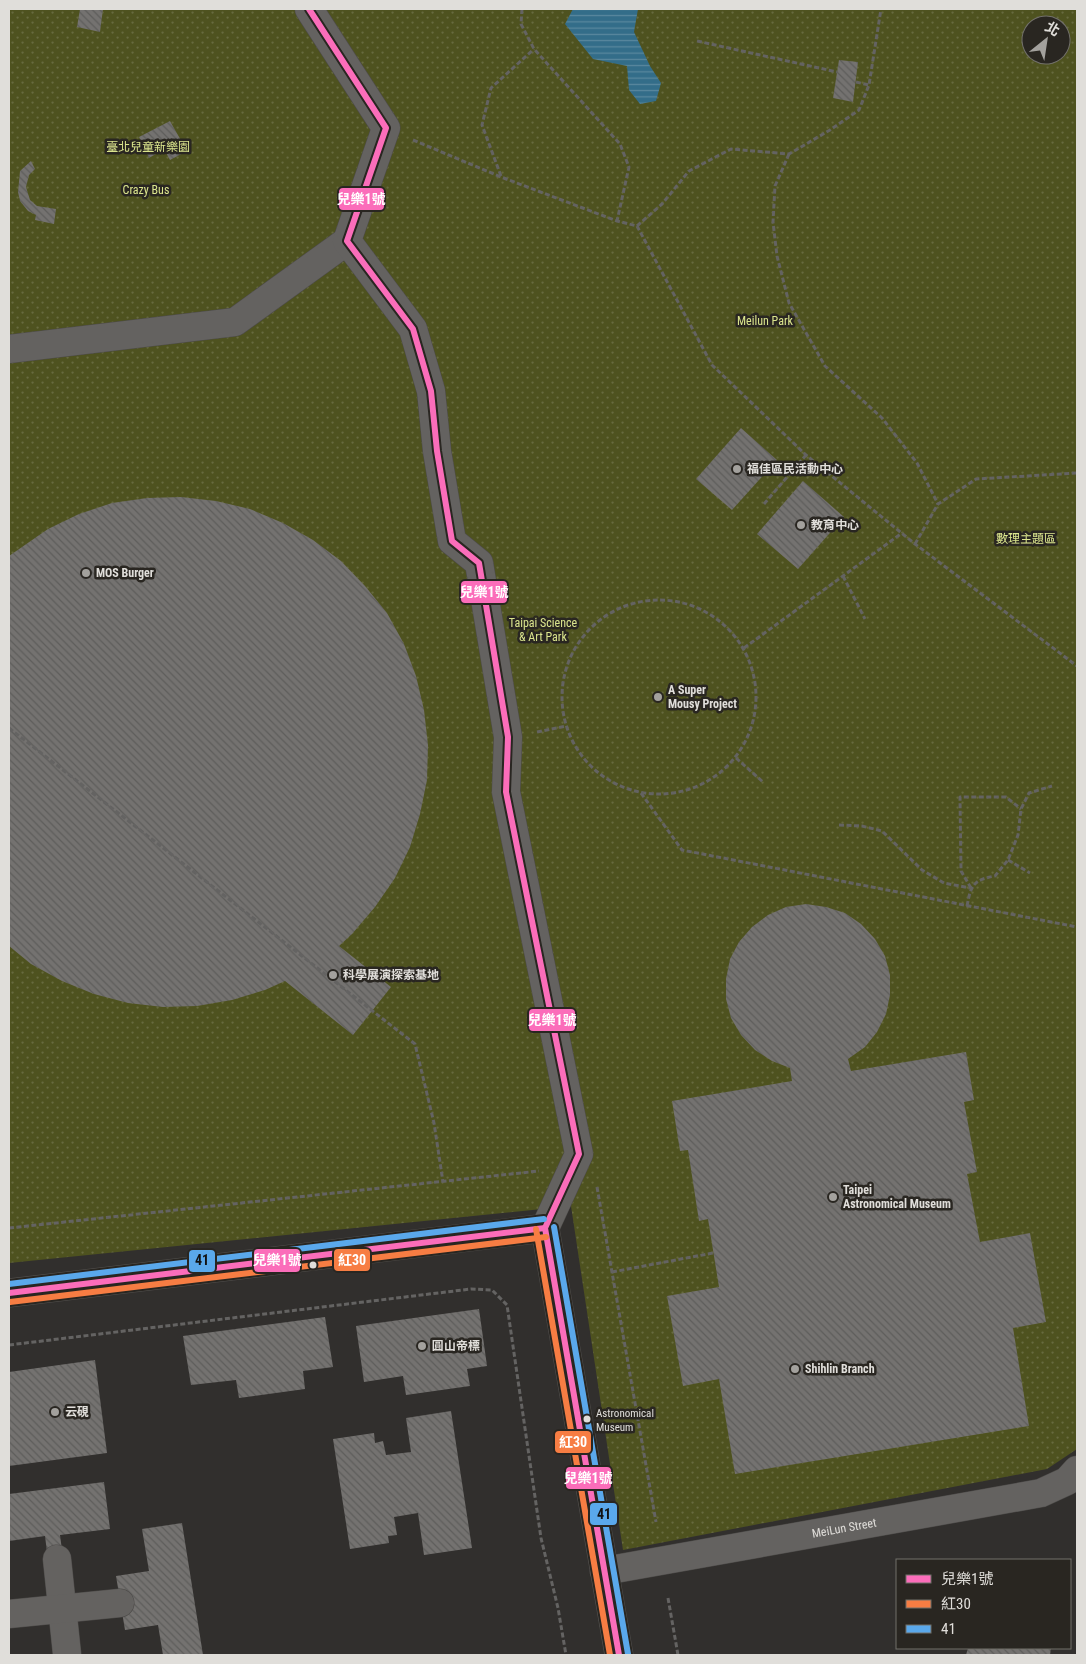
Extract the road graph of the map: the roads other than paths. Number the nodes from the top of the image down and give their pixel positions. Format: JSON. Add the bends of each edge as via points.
{"nodes":[{"id":1,"x":309,"y":9,"type":"edge"},
{"id":2,"x":347,"y":241,"type":"junction"},
{"id":3,"x":9,"y":349,"type":"edge"},
{"id":4,"x":544,"y":1228,"type":"junction"},
{"id":5,"x":9,"y":1293,"type":"edge"},
{"id":6,"x":1077,"y":1470,"type":"edge"},
{"id":7,"x":57,"y":1558,"type":"dead end"},
{"id":8,"x":604,"y":1571,"type":"junction"},
{"id":9,"x":120,"y":1603,"type":"dead end"},
{"id":10,"x":62,"y":1609,"type":"junction"},
{"id":11,"x":9,"y":1614,"type":"edge"},
{"id":12,"x":67,"y":1654,"type":"dead end"},
{"id":13,"x":618,"y":1655,"type":"edge"}],
"edges":[{"from":1,"to":2,"type":"street","via":[[386,128]]},
{"from":2,"to":3,"type":"street","via":[[236,322]]},
{"from":2,"to":4,"type":"street","via":[[414,329],[431,391],[452,540],[479,563],[508,737],[506,792],[579,1154]]},
{"from":4,"to":5,"type":"street"},
{"from":4,"to":8,"type":"street"},
{"from":6,"to":8,"type":"street","name":"MeiLun Street","via":[[1067,1481],[1041,1493]]},
{"from":7,"to":10,"type":"street"},
{"from":8,"to":13,"type":"street"},
{"from":9,"to":10,"type":"street"},
{"from":10,"to":11,"type":"street"},
{"from":10,"to":12,"type":"street"}]}
